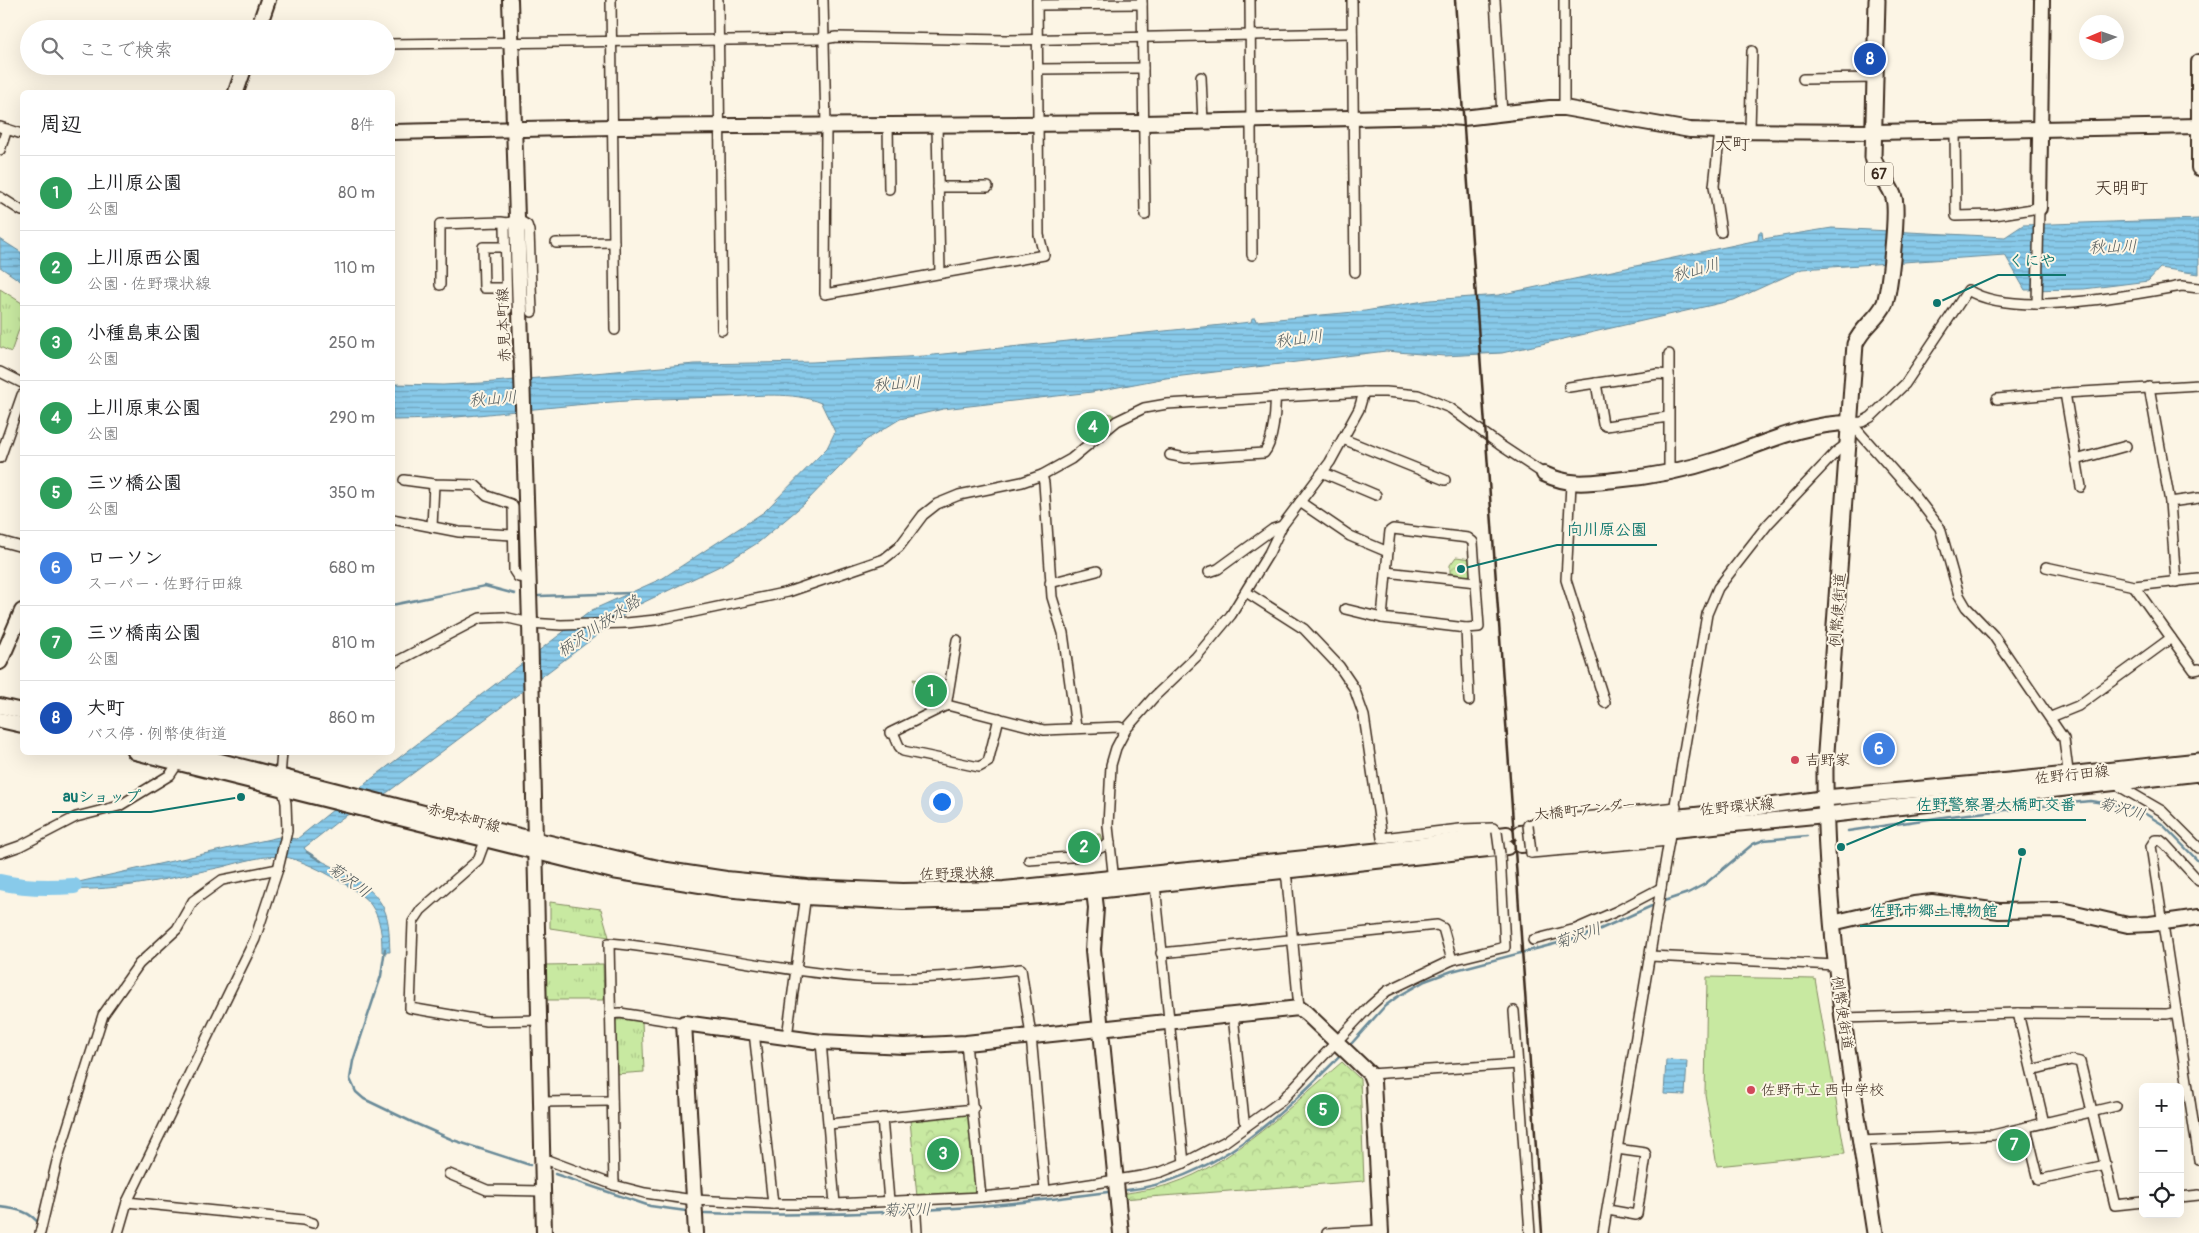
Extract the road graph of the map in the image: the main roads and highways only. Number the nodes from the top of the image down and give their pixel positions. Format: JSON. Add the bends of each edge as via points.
{"nodes":[{"id":1,"x":1877,"y":0,"type":"edge"},
{"id":2,"x":2199,"y":761,"type":"edge"},
{"id":3,"x":2199,"y":773,"type":"edge"},
{"id":4,"x":2069,"y":781,"type":"junction"},
{"id":5,"x":1825,"y":798,"type":"junction"},
{"id":6,"x":1826,"y":815,"type":"junction"},
{"id":7,"x":1875,"y":1233,"type":"edge"}],
"edges":[{"from":1,"to":5,"type":"main road","name":"例幣使街道","number":"67","via":[[1874,164],[1894,196],[1895,214],[1887,295],[1881,312],[1865,327],[1855,344]]},
{"from":2,"to":4,"type":"main road","name":"佐野行田線"},
{"from":3,"to":4,"type":"main road","name":"佐野行田線","via":[[2112,782]]},
{"from":4,"to":5,"type":"main road","name":"佐野行田線"},
{"from":4,"to":6,"type":"main road","name":"佐野行田線"},
{"from":5,"to":6,"type":"main road","name":"例幣使街道","number":"67"},
{"from":6,"to":7,"type":"main road","name":"例幣使街道","number":"67","via":[[1832,923],[1842,1018]]}]}
